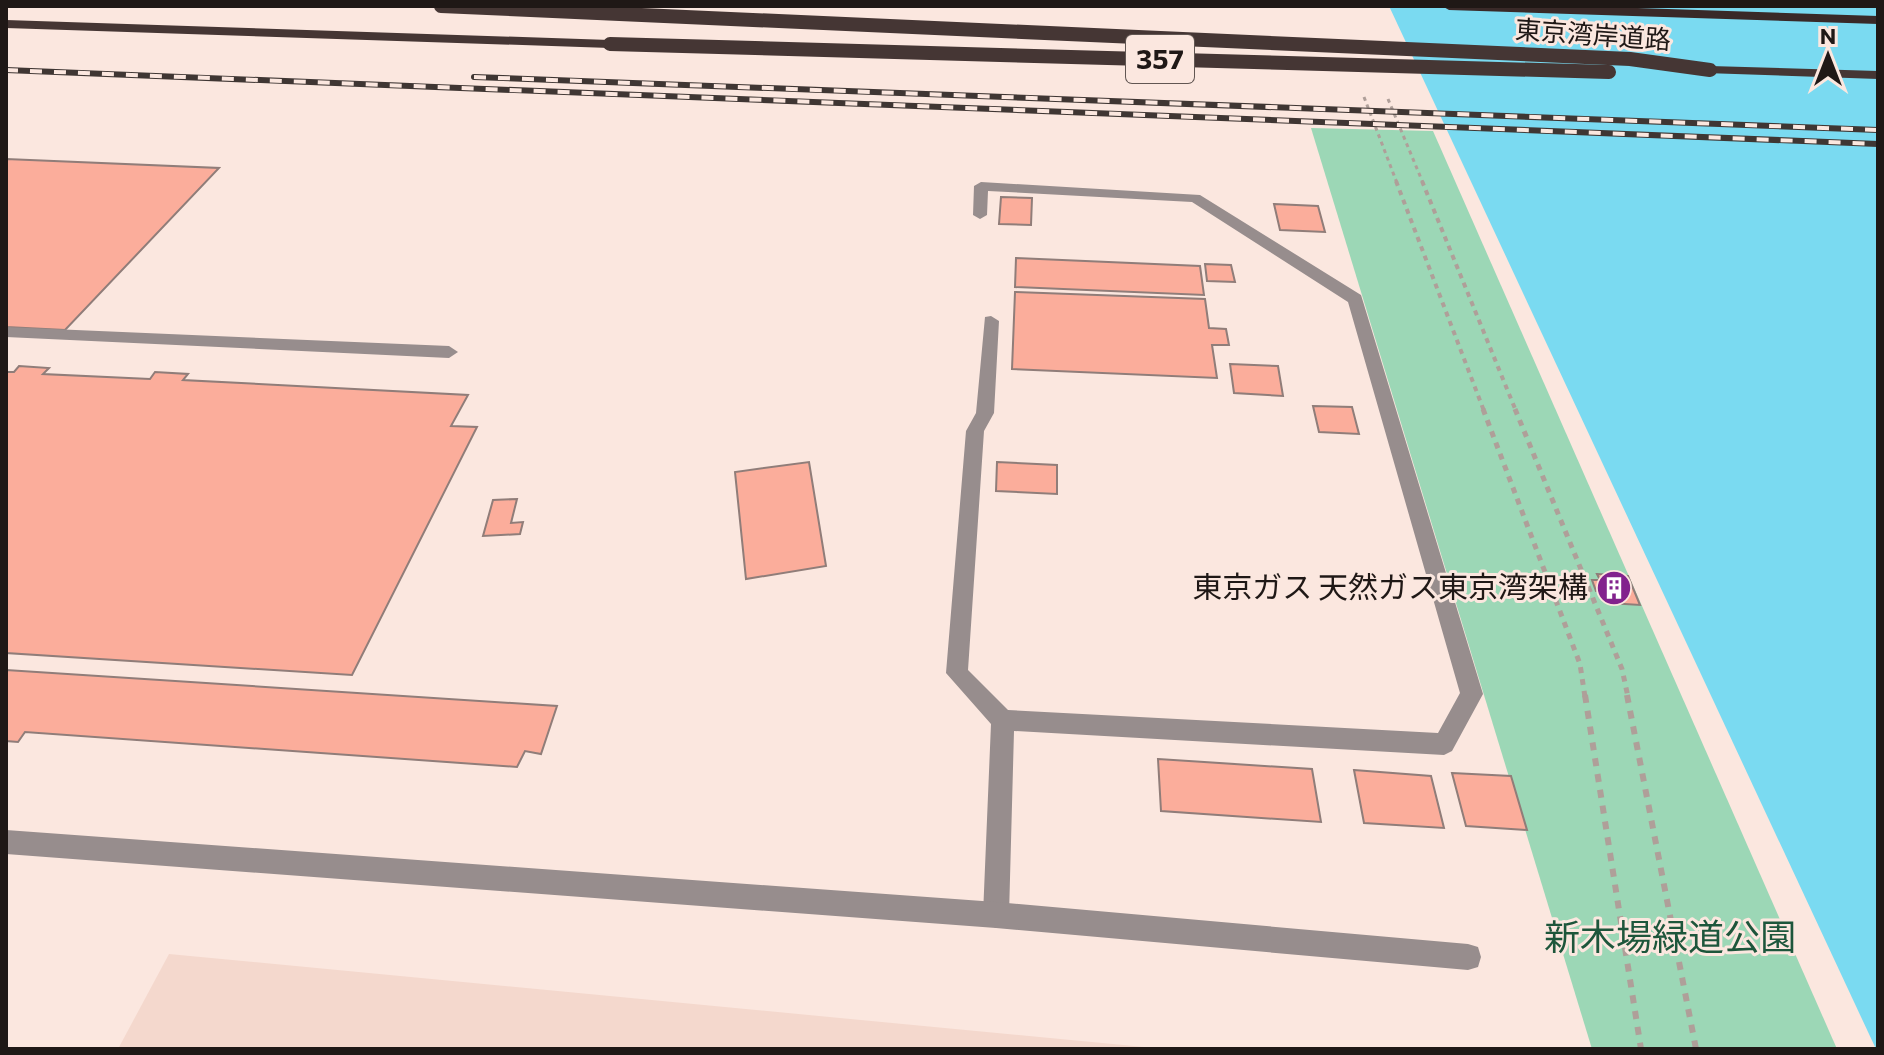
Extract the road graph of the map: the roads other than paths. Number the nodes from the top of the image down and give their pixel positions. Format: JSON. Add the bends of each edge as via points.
{"nodes":[{"id":1,"x":441,"y":6,"type":"edge"},
{"id":2,"x":1449,"y":6,"type":"edge"},
{"id":3,"x":1878,"y":20,"type":"edge"},
{"id":4,"x":6,"y":24,"type":"edge"},
{"id":5,"x":1710,"y":70,"type":"junction"},
{"id":6,"x":1878,"y":75,"type":"edge"},
{"id":7,"x":980,"y":215,"type":"dead end"},
{"id":8,"x":991,"y":321,"type":"dead end"},
{"id":9,"x":6,"y":332,"type":"edge"},
{"id":10,"x":449,"y":352,"type":"dead end"},
{"id":11,"x":1003,"y":720,"type":"junction"},
{"id":12,"x":6,"y":842,"type":"edge"},
{"id":13,"x":996,"y":915,"type":"junction"},
{"id":14,"x":1468,"y":957,"type":"dead end"}],
"edges":[{"from":1,"to":5,"type":"highway","name":"東京湾岸道路","number":"357","bridge":true,"via":[[1630,59]]},
{"from":2,"to":3,"type":"highway"},
{"from":4,"to":5,"type":"highway","number":"357","bridge":true,"via":[[1552,72]]},
{"from":5,"to":6,"type":"highway","name":"東京湾岸道路","number":"357"},
{"from":7,"to":11,"type":"street","via":[[981,186],[1195,198],[1355,299],[1472,694],[1444,744]]},
{"from":8,"to":11,"type":"street","via":[[985,413],[975,431],[957,673]]},
{"from":9,"to":10,"type":"street"},
{"from":11,"to":13,"type":"street"},
{"from":12,"to":13,"type":"street"},
{"from":13,"to":14,"type":"street"}]}
